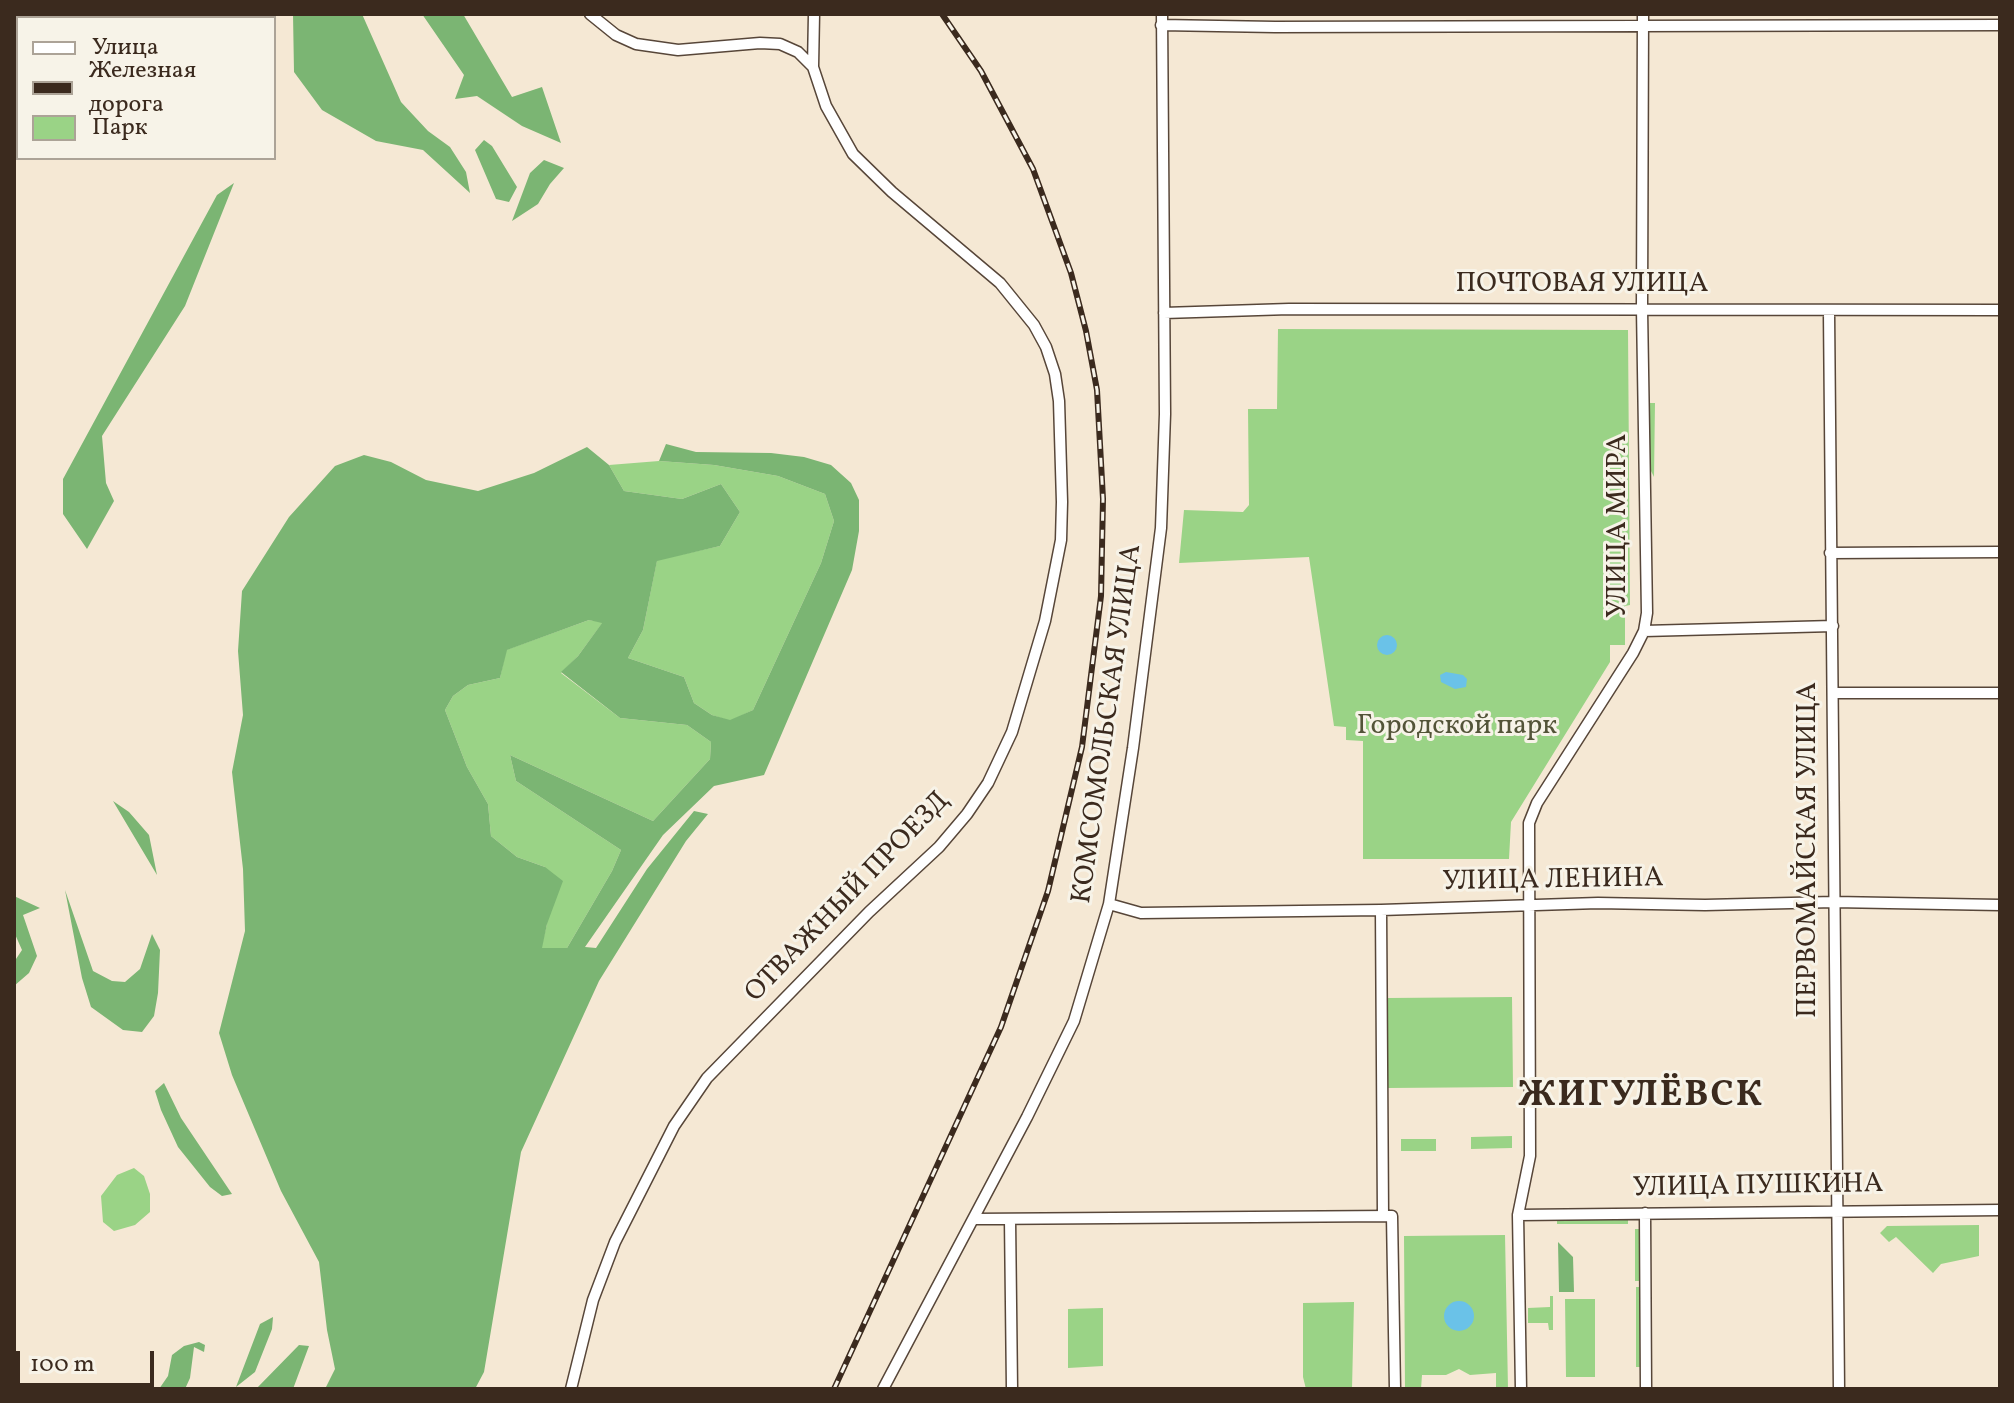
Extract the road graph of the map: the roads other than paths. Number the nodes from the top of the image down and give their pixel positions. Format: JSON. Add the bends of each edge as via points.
{"nodes":[{"id":1,"x":590,"y":14,"type":"edge"},
{"id":2,"x":814,"y":14,"type":"edge"},
{"id":3,"x":1643,"y":14,"type":"edge"},
{"id":4,"x":1162,"y":20,"type":"edge"},
{"id":5,"x":2000,"y":25,"type":"edge"},
{"id":6,"x":1643,"y":26,"type":"junction"},
{"id":7,"x":813,"y":67,"type":"junction"},
{"id":8,"x":1642,"y":309,"type":"junction"},
{"id":9,"x":2000,"y":310,"type":"edge"},
{"id":10,"x":1829,"y":312,"type":"junction"},
{"id":11,"x":1164,"y":313,"type":"junction"},
{"id":12,"x":2000,"y":552,"type":"edge"},
{"id":13,"x":1830,"y":553,"type":"junction"},
{"id":14,"x":1833,"y":626,"type":"junction"},
{"id":15,"x":1644,"y":631,"type":"junction"},
{"id":16,"x":1834,"y":693,"type":"junction"},
{"id":17,"x":2000,"y":693,"type":"edge"},
{"id":18,"x":1834,"y":902,"type":"junction"},
{"id":19,"x":1109,"y":904,"type":"junction"},
{"id":20,"x":1528,"y":905,"type":"junction"},
{"id":21,"x":2000,"y":905,"type":"edge"},
{"id":22,"x":1381,"y":910,"type":"junction"},
{"id":23,"x":1836,"y":1210,"type":"junction"},
{"id":24,"x":2000,"y":1210,"type":"edge"},
{"id":25,"x":1645,"y":1213,"type":"junction"},
{"id":26,"x":1518,"y":1215,"type":"junction"},
{"id":27,"x":1387,"y":1216,"type":"junction"},
{"id":28,"x":974,"y":1219,"type":"junction"},
{"id":29,"x":1010,"y":1219,"type":"junction"},
{"id":30,"x":571,"y":1389,"type":"edge"},
{"id":31,"x":883,"y":1389,"type":"edge"},
{"id":32,"x":1012,"y":1389,"type":"edge"},
{"id":33,"x":1395,"y":1389,"type":"edge"},
{"id":34,"x":1521,"y":1389,"type":"edge"},
{"id":35,"x":1646,"y":1389,"type":"edge"},
{"id":36,"x":1839,"y":1389,"type":"edge"}],
"edges":[{"from":1,"to":7,"type":"street","via":[[636,44],[678,50],[780,44]]},
{"from":2,"to":7,"type":"street","name":"ОТВАЖНЫЙ ПРОЕЗД"},
{"from":3,"to":6,"type":"street","name":"УЛИЦА МИРА"},
{"from":4,"to":6,"type":"street"},
{"from":4,"to":11,"type":"street","name":"КОМСОМОЛЬСКАЯ УЛИЦА"},
{"from":5,"to":6,"type":"street"},
{"from":6,"to":8,"type":"street","name":"УЛИЦА МИРА"},
{"from":7,"to":30,"type":"street","name":"ОТВАЖНЫЙ ПРОЕЗД","via":[[826,106],[853,154],[1000,283],[1046,347],[1055,374],[1061,431],[1061,540],[1055,580],[1012,732],[988,783],[939,847],[707,1078],[674,1126],[615,1242],[593,1300]]},
{"from":8,"to":10,"type":"street","name":"ПОЧТОВАЯ УЛИЦА"},
{"from":8,"to":11,"type":"street","name":"ПОЧТОВАЯ УЛИЦА"},
{"from":8,"to":15,"type":"street","name":"УЛИЦА МИРА"},
{"from":9,"to":10,"type":"street","name":"ПОЧТОВАЯ УЛИЦА"},
{"from":10,"to":13,"type":"street","name":"ПЕРВОМАЙСКАЯ УЛИЦА"},
{"from":11,"to":19,"type":"street","name":"КОМСОМОЛЬСКАЯ УЛИЦА","via":[[1161,528]]},
{"from":12,"to":13,"type":"street"},
{"from":13,"to":14,"type":"street","name":"ПЕРВОМАЙСКАЯ УЛИЦА"},
{"from":14,"to":15,"type":"street"},
{"from":14,"to":16,"type":"street","name":"ПЕРВОМАЙСКАЯ УЛИЦА"},
{"from":15,"to":20,"type":"street","name":"УЛИЦА МИРА","via":[[1537,803],[1529,823]]},
{"from":16,"to":17,"type":"street"},
{"from":16,"to":18,"type":"street","name":"ПЕРВОМАЙСКАЯ УЛИЦА"},
{"from":18,"to":20,"type":"street","name":"УЛИЦА ЛЕНИНА"},
{"from":18,"to":21,"type":"street","name":"УЛИЦА ЛЕНИНА"},
{"from":18,"to":23,"type":"street","name":"ПЕРВОМАЙСКАЯ УЛИЦА"},
{"from":19,"to":22,"type":"street","name":"УЛИЦА ЛЕНИНА","via":[[1141,913]]},
{"from":19,"to":28,"type":"street","name":"КОМСОМОЛЬСКАЯ УЛИЦА","via":[[1074,1021]]},
{"from":20,"to":22,"type":"street","name":"УЛИЦА ЛЕНИНА"},
{"from":20,"to":26,"type":"street","name":"УЛИЦА МИРА","via":[[1530,1156]]},
{"from":22,"to":27,"type":"street"},
{"from":23,"to":24,"type":"street","name":"УЛИЦА ПУШКИНА"},
{"from":23,"to":25,"type":"street","name":"УЛИЦА ПУШКИНА"},
{"from":23,"to":36,"type":"street","name":"ПЕРВОМАЙСКАЯ УЛИЦА"},
{"from":25,"to":26,"type":"street","name":"УЛИЦА ПУШКИНА"},
{"from":25,"to":35,"type":"street"},
{"from":26,"to":34,"type":"street","name":"УЛИЦА МИРА"},
{"from":27,"to":29,"type":"street"},
{"from":27,"to":33,"type":"street"},
{"from":28,"to":29,"type":"street"},
{"from":28,"to":31,"type":"street","name":"КОМСОМОЛЬСКАЯ УЛИЦА"},
{"from":29,"to":32,"type":"street"}]}
